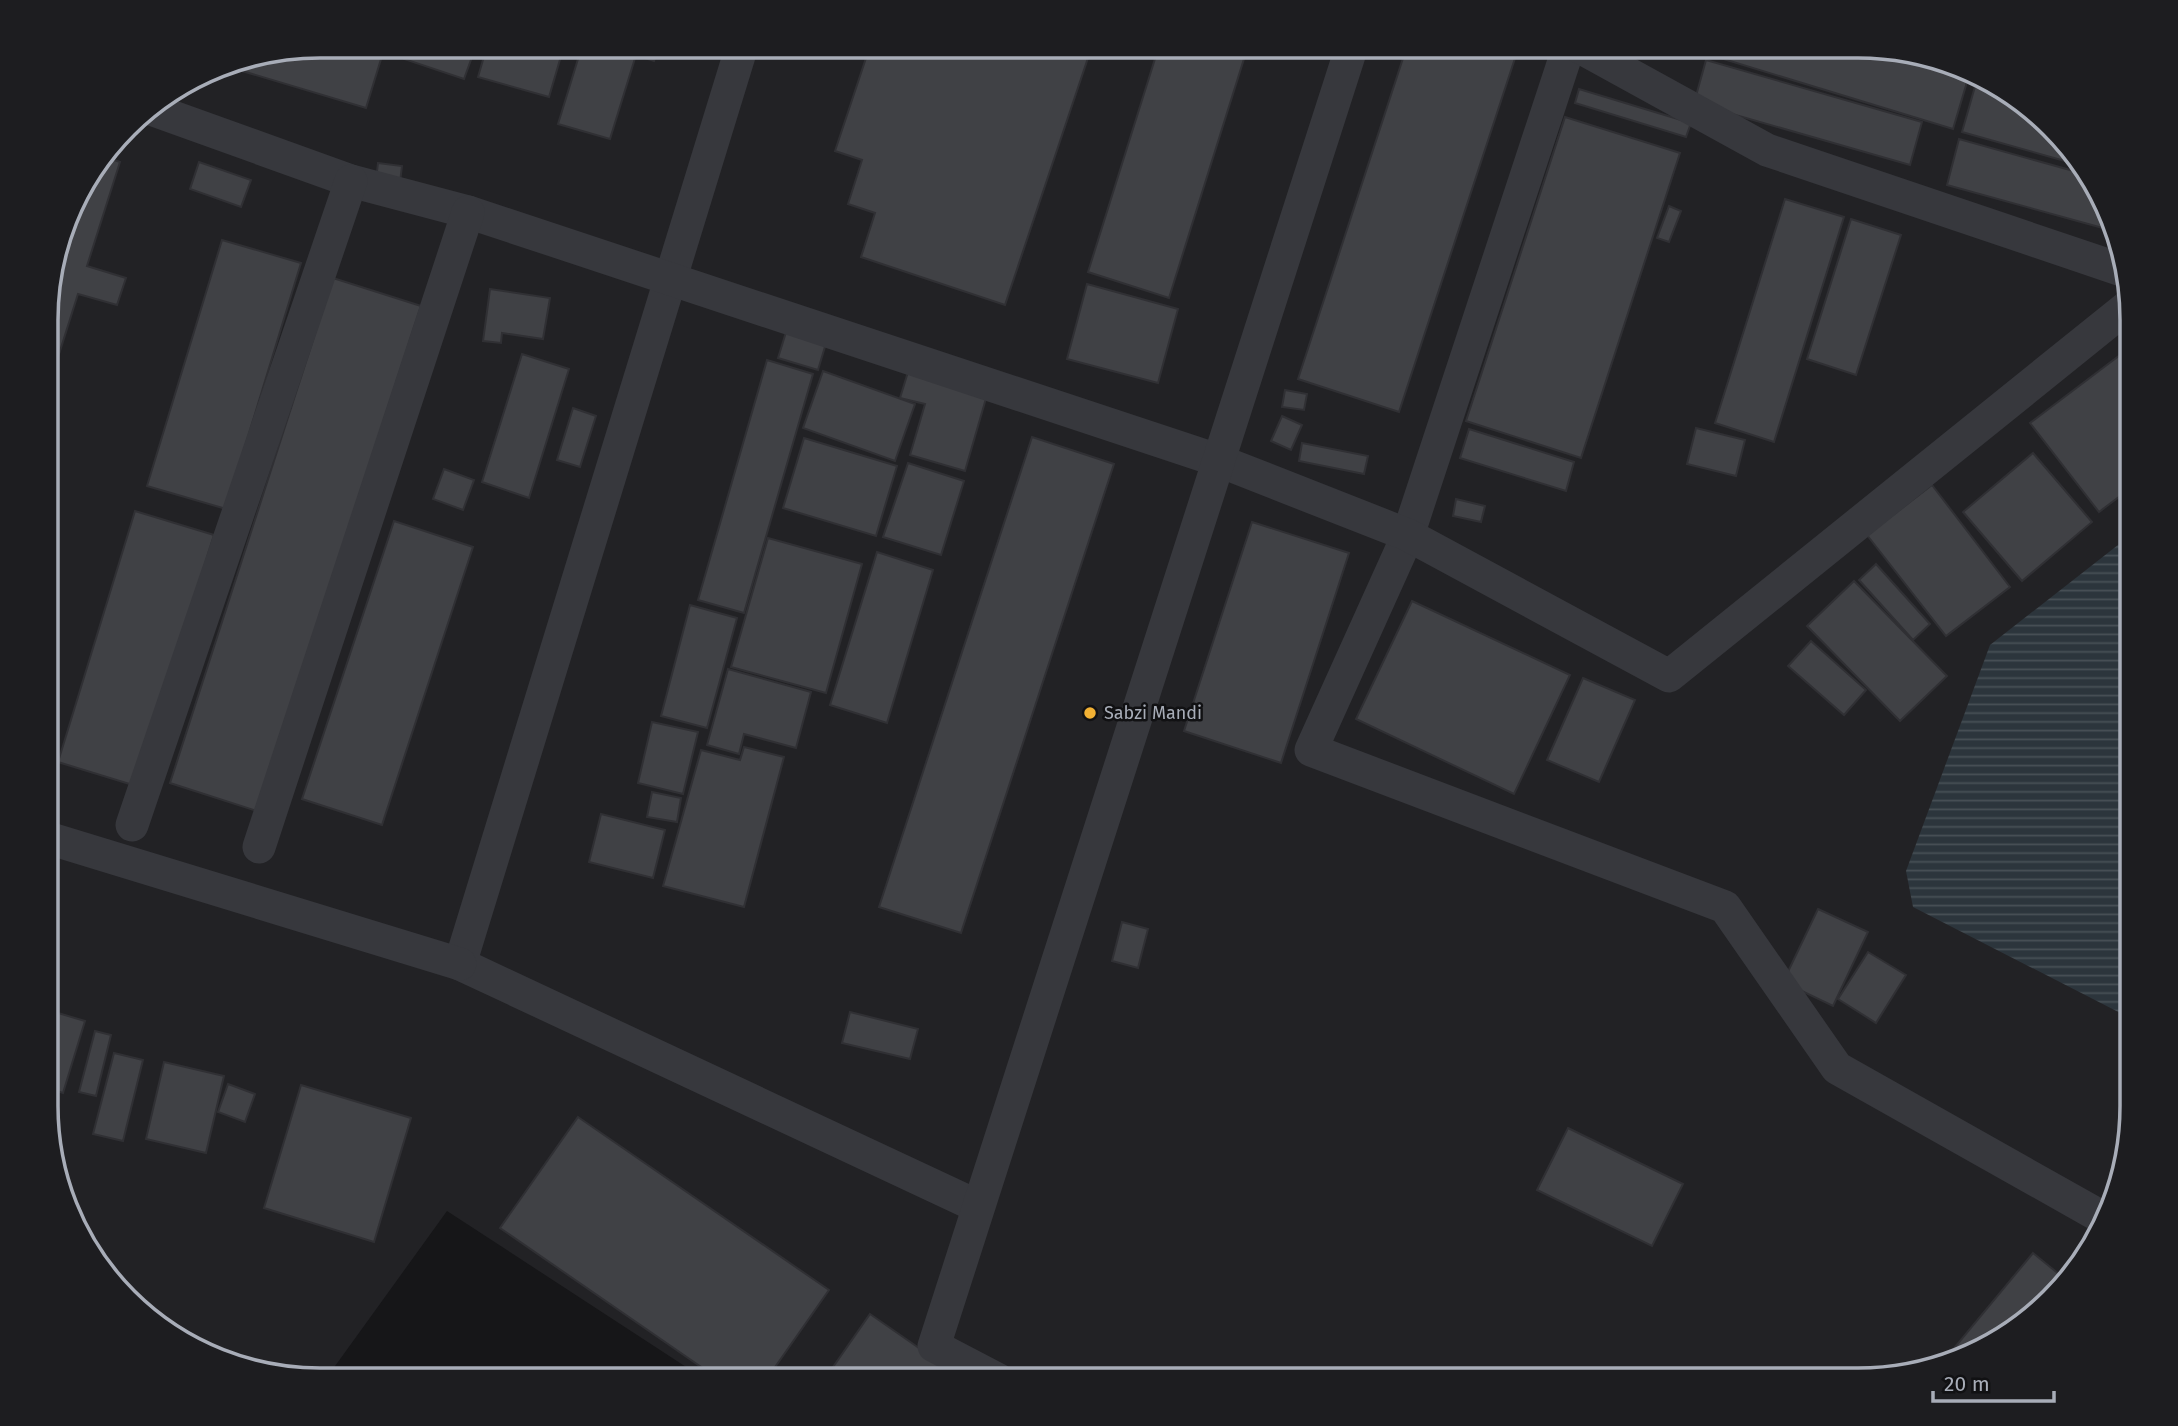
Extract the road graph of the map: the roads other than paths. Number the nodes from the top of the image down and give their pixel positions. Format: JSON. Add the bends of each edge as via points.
{"nodes":[{"id":1,"x":738,"y":58,"type":"edge"},
{"id":2,"x":1348,"y":58,"type":"edge"},
{"id":3,"x":1565,"y":58,"type":"edge"},
{"id":4,"x":1600,"y":58,"type":"edge"},
{"id":5,"x":160,"y":112,"type":"edge"},
{"id":6,"x":351,"y":181,"type":"junction"},
{"id":7,"x":468,"y":212,"type":"junction"},
{"id":8,"x":2115,"y":268,"type":"edge"},
{"id":9,"x":670,"y":279,"type":"junction"},
{"id":10,"x":2120,"y":313,"type":"edge"},
{"id":11,"x":1217,"y":460,"type":"junction"},
{"id":12,"x":1408,"y":535,"type":"junction"},
{"id":13,"x":132,"y":825,"type":"dead end"},
{"id":14,"x":58,"y":841,"type":"edge"},
{"id":15,"x":258,"y":847,"type":"dead end"},
{"id":16,"x":460,"y":964,"type":"junction"},
{"id":17,"x":977,"y":1206,"type":"junction"},
{"id":18,"x":2096,"y":1214,"type":"edge"},
{"id":19,"x":976,"y":1368,"type":"edge"}],
"edges":[{"from":1,"to":9,"type":"street"},
{"from":2,"to":11,"type":"street"},
{"from":3,"to":12,"type":"street"},
{"from":4,"to":8,"type":"street","via":[[1767,150]]},
{"from":5,"to":6,"type":"street"},
{"from":6,"to":7,"type":"street"},
{"from":6,"to":13,"type":"street"},
{"from":7,"to":9,"type":"street"},
{"from":7,"to":15,"type":"street"},
{"from":9,"to":11,"type":"street"},
{"from":9,"to":16,"type":"street"},
{"from":10,"to":12,"type":"street","via":[[1669,676]]},
{"from":11,"to":12,"type":"street"},
{"from":11,"to":17,"type":"street"},
{"from":12,"to":18,"type":"street","via":[[1311,750],[1725,907],[1837,1068]]},
{"from":14,"to":16,"type":"street"},
{"from":16,"to":17,"type":"street"},
{"from":17,"to":19,"type":"street","via":[[934,1346]]}]}
